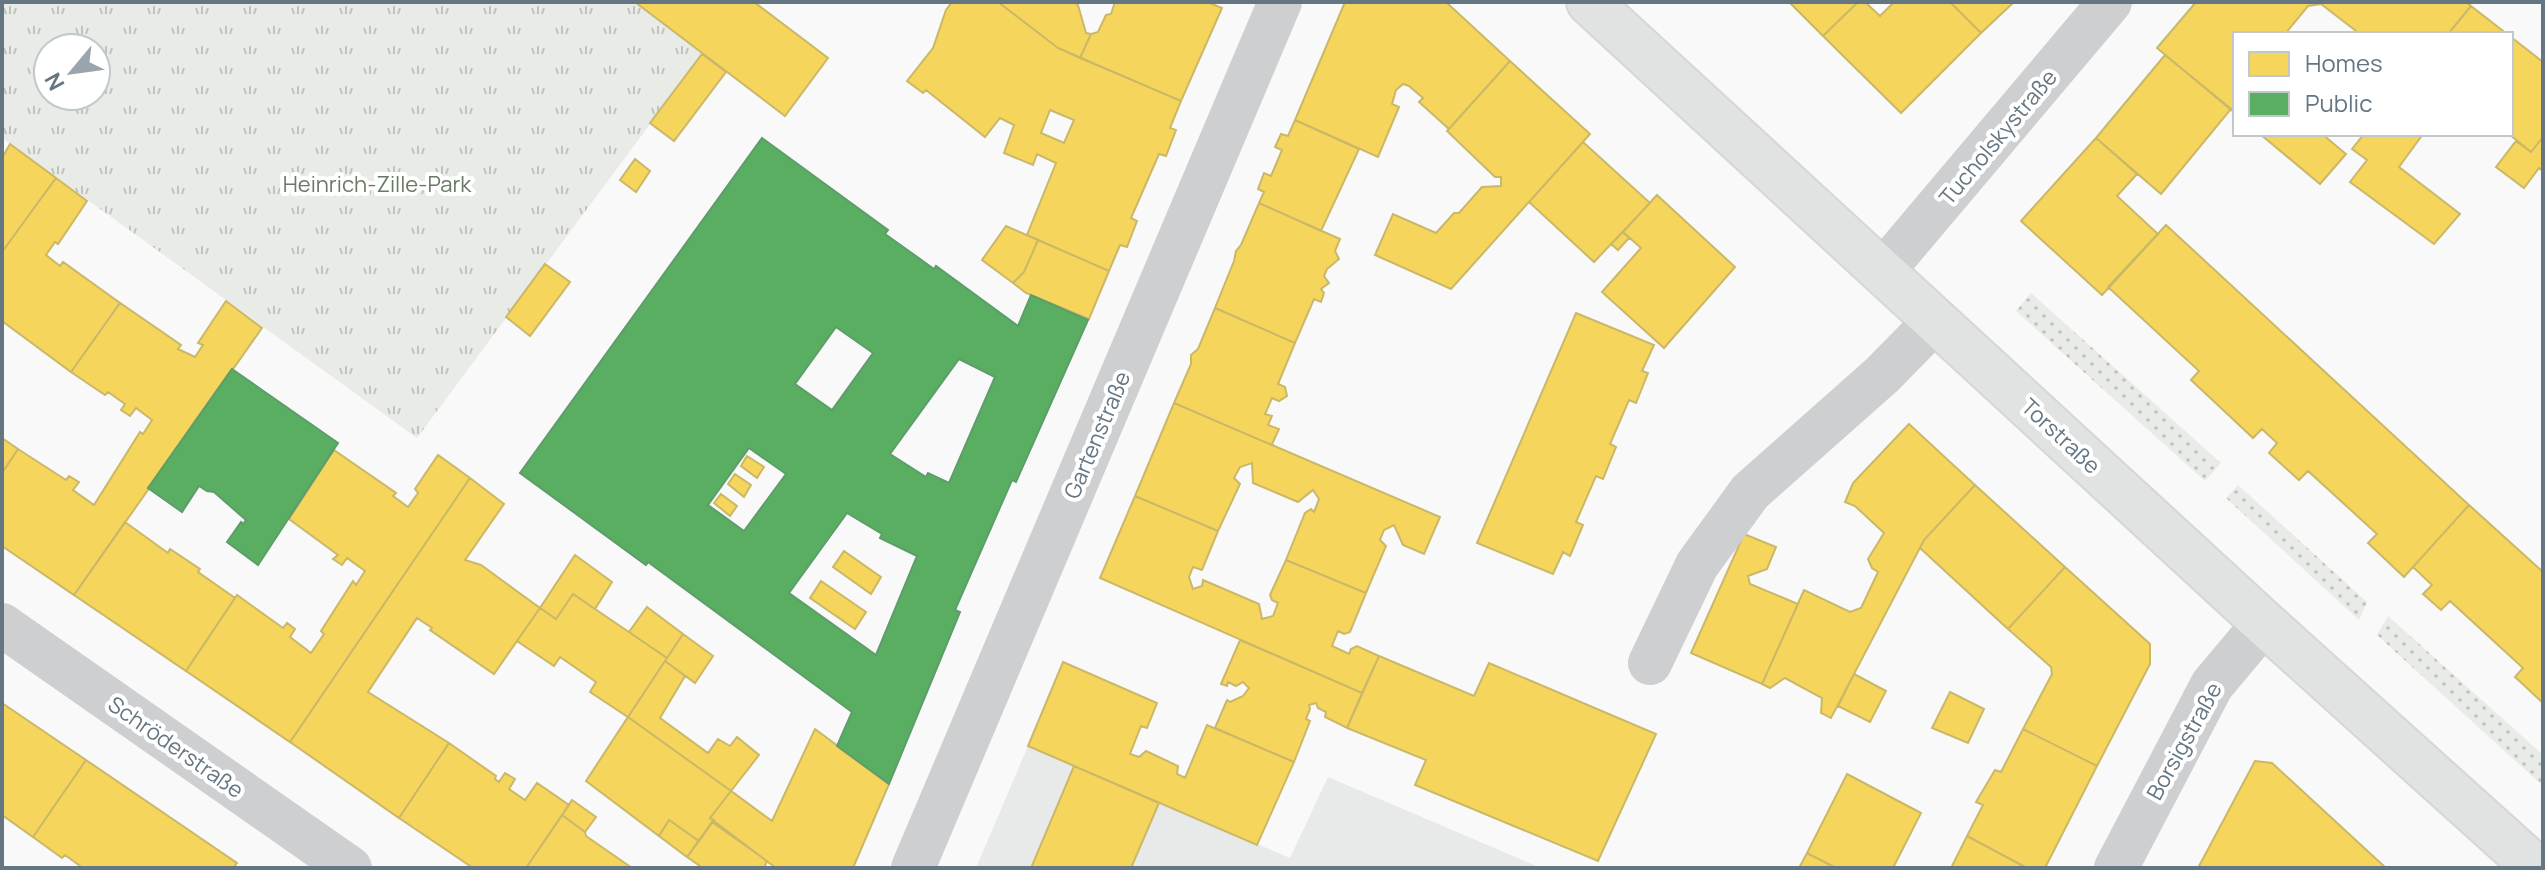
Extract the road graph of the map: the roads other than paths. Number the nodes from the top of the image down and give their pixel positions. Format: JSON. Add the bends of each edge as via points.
{"nodes":[{"id":1,"x":1280,"y":2,"type":"edge"},
{"id":2,"x":1589,"y":2,"type":"edge"},
{"id":3,"x":2110,"y":2,"type":"edge"},
{"id":4,"x":1883,"y":271,"type":"junction"},
{"id":5,"x":1936,"y":320,"type":"junction"},
{"id":6,"x":2264,"y":623,"type":"junction"},
{"id":7,"x":2,"y":625,"type":"edge"},
{"id":8,"x":1650,"y":663,"type":"dead end"},
{"id":9,"x":350,"y":868,"type":"edge"},
{"id":10,"x":913,"y":868,"type":"edge"},
{"id":11,"x":2116,"y":868,"type":"edge"},
{"id":12,"x":2536,"y":868,"type":"edge"}],
"edges":[{"from":1,"to":10,"type":"street","name":"Gartenstraße"},
{"from":2,"to":4,"type":"main road","name":"Torstraße"},
{"from":3,"to":4,"type":"street","name":"Tucholskystraße"},
{"from":4,"to":5,"type":"main road","name":"Torstraße"},
{"from":5,"to":6,"type":"main road","name":"Torstraße"},
{"from":5,"to":8,"type":"street","via":[[1750,492],[1697,565]]},
{"from":6,"to":11,"type":"street","name":"Borsigstraße","via":[[2212,685]]},
{"from":6,"to":12,"type":"main road","name":"Torstraße"},
{"from":7,"to":9,"type":"street","name":"Schröderstraße"}]}
